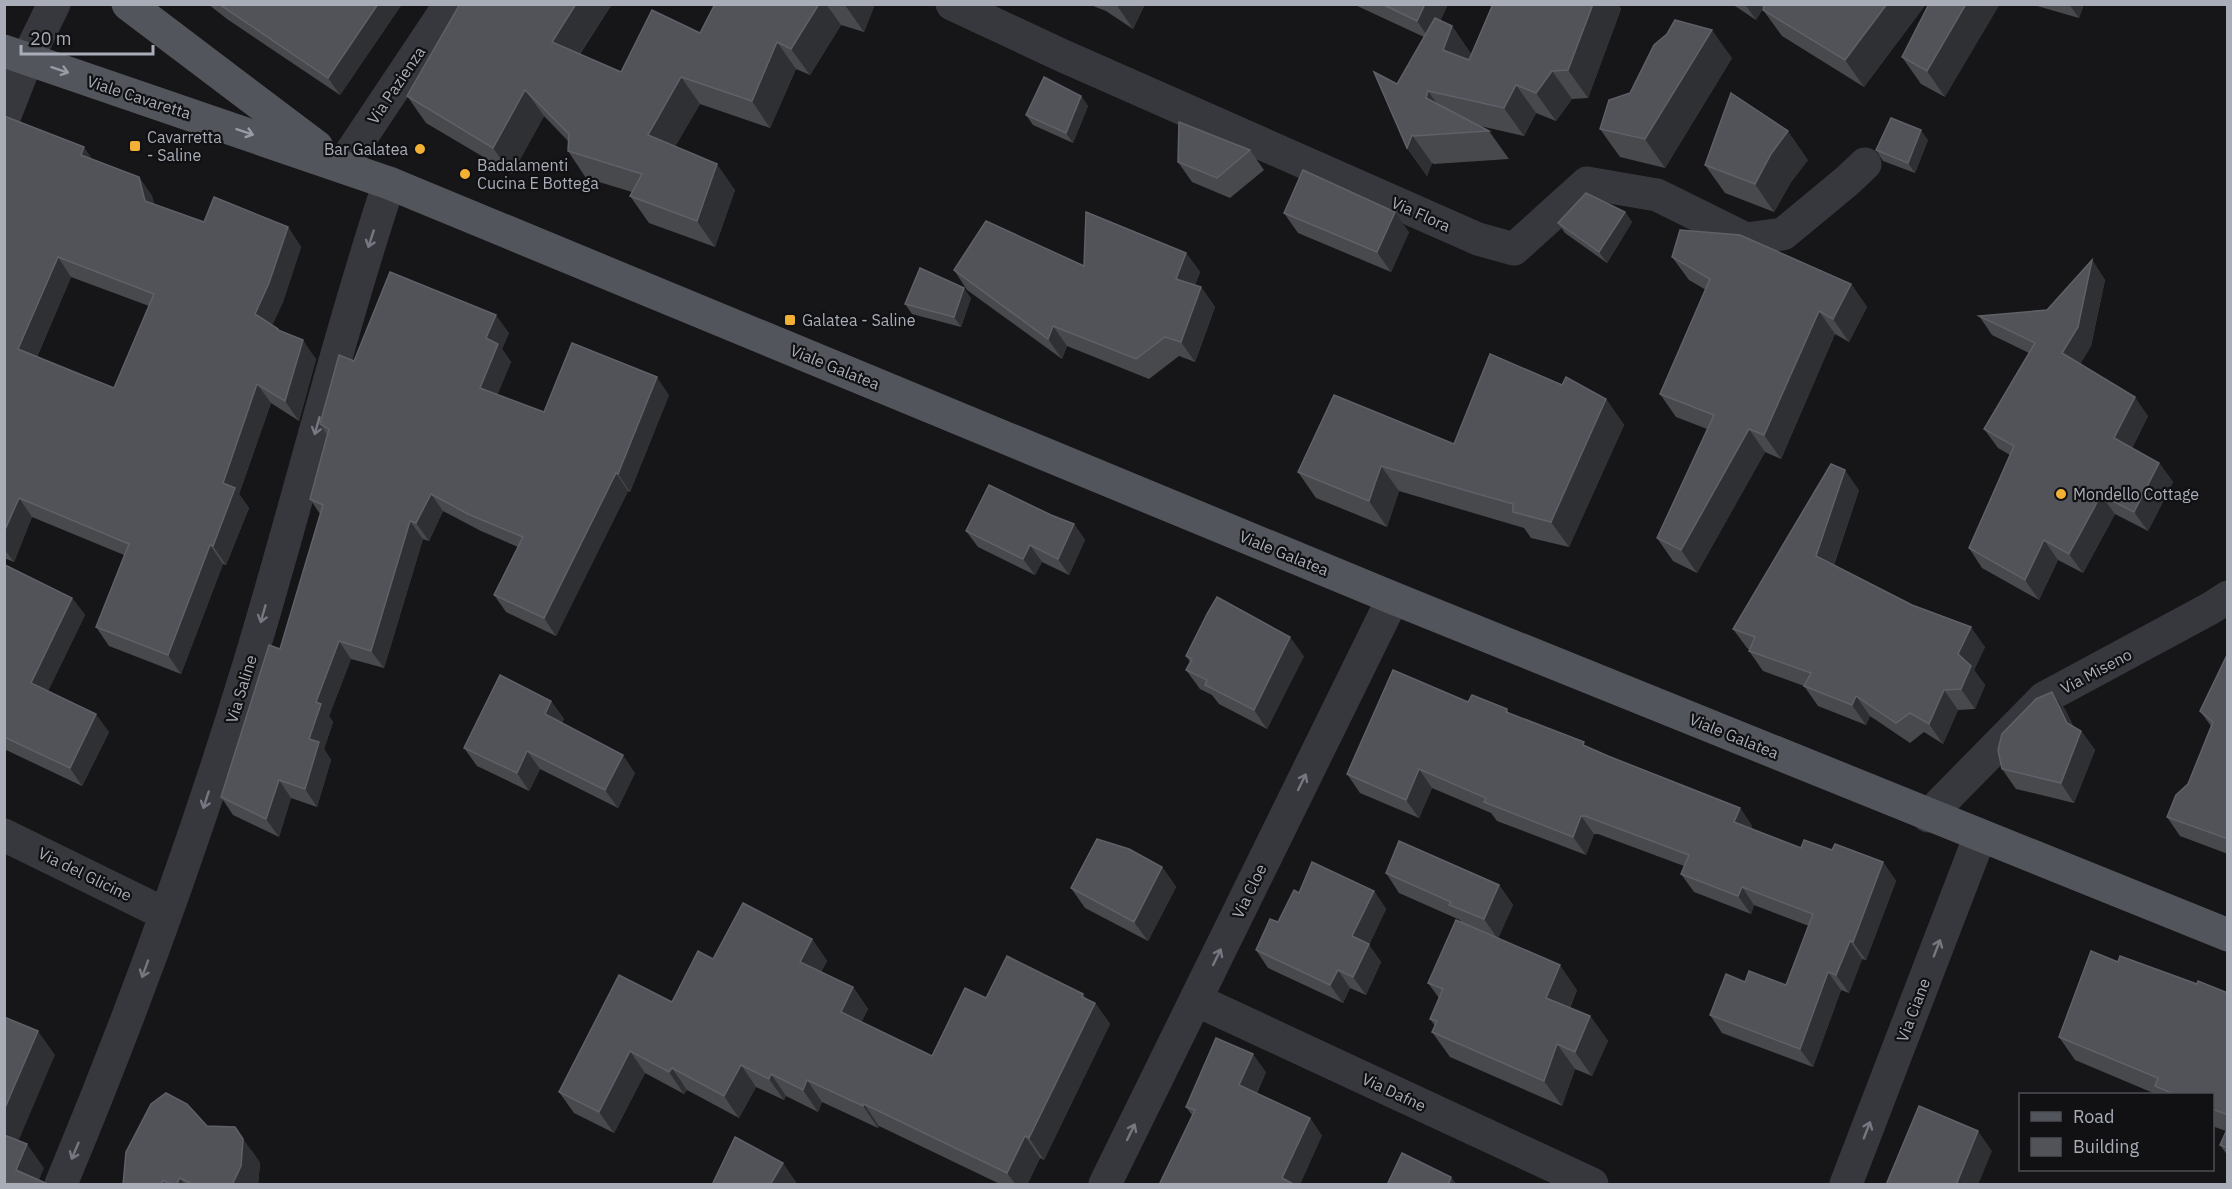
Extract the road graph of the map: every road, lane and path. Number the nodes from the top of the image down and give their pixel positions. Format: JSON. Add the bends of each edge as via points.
{"nodes":[{"id":1,"x":54,"y":4,"type":"edge"},
{"id":2,"x":128,"y":4,"type":"edge"},
{"id":3,"x":450,"y":4,"type":"edge"},
{"id":4,"x":952,"y":4,"type":"edge"},
{"id":5,"x":16,"y":55,"type":"edge"},
{"id":6,"x":4,"y":118,"type":"edge"},
{"id":7,"x":1865,"y":164,"type":"dead end"},
{"id":8,"x":342,"y":166,"type":"junction"},
{"id":9,"x":389,"y":183,"type":"junction"},
{"id":10,"x":2228,"y":597,"type":"edge"},
{"id":11,"x":1393,"y":598,"type":"junction"},
{"id":12,"x":1928,"y":816,"type":"junction"},
{"id":13,"x":4,"y":834,"type":"edge"},
{"id":14,"x":1980,"y":836,"type":"junction"},
{"id":15,"x":165,"y":914,"type":"junction"},
{"id":16,"x":2228,"y":935,"type":"edge"},
{"id":17,"x":1196,"y":1000,"type":"junction"},
{"id":18,"x":61,"y":1185,"type":"edge"},
{"id":19,"x":1105,"y":1185,"type":"edge"},
{"id":20,"x":1592,"y":1185,"type":"edge"},
{"id":21,"x":1846,"y":1185,"type":"edge"}],
"edges":[{"from":1,"to":5,"type":"street"},
{"from":2,"to":8,"type":"main road"},
{"from":3,"to":8,"type":"street","name":"Via Pazienza"},
{"from":4,"to":7,"type":"street","name":"Via Flora","via":[[1478,239],[1514,249],[1587,183],[1658,195],[1746,239],[1783,234]]},
{"from":5,"to":6,"type":"street"},
{"from":5,"to":8,"type":"main road","name":"Viale Cavaretta","one_way":true},
{"from":8,"to":9,"type":"main road","name":"Viale Galatea"},
{"from":9,"to":11,"type":"main road","name":"Viale Galatea"},
{"from":9,"to":15,"type":"street","name":"Via Saline","one_way":true,"via":[[250,661]]},
{"from":10,"to":12,"type":"street","name":"Via Miseno","via":[[2044,698]]},
{"from":11,"to":12,"type":"main road","name":"Viale Galatea"},
{"from":17,"to":11,"type":"street","name":"Via Cloe","one_way":true},
{"from":12,"to":14,"type":"main road","name":"Viale Galatea"},
{"from":13,"to":15,"type":"street","name":"Via del Glicine"},
{"from":14,"to":16,"type":"main road","name":"Viale Galatea"},
{"from":21,"to":14,"type":"street","name":"Via Ciane","one_way":true},
{"from":15,"to":18,"type":"street","name":"Via Saline","one_way":true,"via":[[107,1075]]},
{"from":19,"to":17,"type":"street","name":"Via Cloe","one_way":true},
{"from":17,"to":20,"type":"street","name":"Via Dafne"}]}
